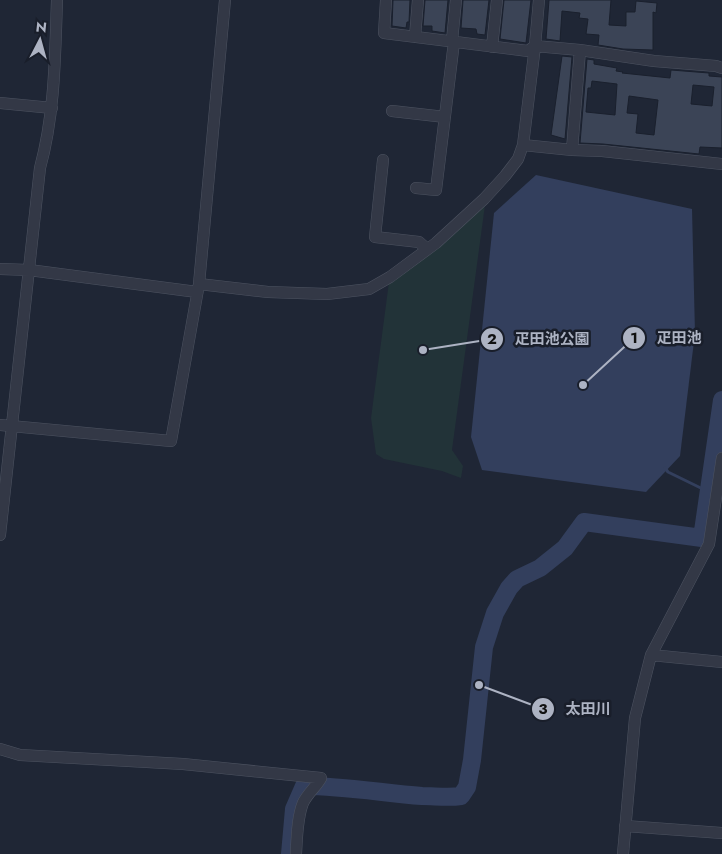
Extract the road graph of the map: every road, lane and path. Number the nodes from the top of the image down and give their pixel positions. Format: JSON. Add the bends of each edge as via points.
{"nodes":[{"id":1,"x":58,"y":0,"type":"edge"},
{"id":2,"x":225,"y":0,"type":"edge"},
{"id":3,"x":386,"y":0,"type":"edge"},
{"id":4,"x":418,"y":0,"type":"edge"},
{"id":5,"x":456,"y":0,"type":"edge"},
{"id":6,"x":497,"y":0,"type":"edge"},
{"id":7,"x":539,"y":0,"type":"edge"},
{"id":8,"x":415,"y":36,"type":"junction"},
{"id":9,"x":453,"y":42,"type":"junction"},
{"id":10,"x":492,"y":46,"type":"junction"},
{"id":11,"x":535,"y":46,"type":"junction"},
{"id":12,"x":580,"y":50,"type":"junction"},
{"id":13,"x":722,"y":68,"type":"edge"},
{"id":14,"x":0,"y":103,"type":"edge"},
{"id":15,"x":52,"y":108,"type":"junction"},
{"id":16,"x":392,"y":111,"type":"dead end"},
{"id":17,"x":445,"y":117,"type":"junction"},
{"id":18,"x":523,"y":145,"type":"junction"},
{"id":19,"x":572,"y":150,"type":"junction"},
{"id":20,"x":383,"y":160,"type":"dead end"},
{"id":21,"x":722,"y":164,"type":"edge"},
{"id":22,"x":416,"y":188,"type":"dead end"},
{"id":23,"x":427,"y":249,"type":"junction"},
{"id":24,"x":0,"y":269,"type":"edge"},
{"id":25,"x":29,"y":270,"type":"junction"},
{"id":26,"x":198,"y":288,"type":"junction"},
{"id":27,"x":6,"y":426,"type":"edge"},
{"id":28,"x":722,"y":458,"type":"edge"},
{"id":29,"x":720,"y":488,"type":"edge"},
{"id":30,"x":0,"y":534,"type":"edge"},
{"id":31,"x":651,"y":656,"type":"junction"},
{"id":32,"x":722,"y":662,"type":"edge"},
{"id":33,"x":0,"y":749,"type":"edge"},
{"id":34,"x":626,"y":826,"type":"junction"},
{"id":35,"x":722,"y":834,"type":"edge"},
{"id":36,"x":296,"y":854,"type":"edge"},
{"id":37,"x":623,"y":854,"type":"edge"}],
"edges":[{"from":1,"to":15,"type":"street"},
{"from":2,"to":26,"type":"street"},
{"from":3,"to":8,"type":"street","via":[[384,33]]},
{"from":4,"to":8,"type":"street"},
{"from":5,"to":9,"type":"street"},
{"from":6,"to":10,"type":"street"},
{"from":7,"to":11,"type":"street"},
{"from":8,"to":9,"type":"street"},
{"from":9,"to":10,"type":"street"},
{"from":9,"to":17,"type":"street"},
{"from":10,"to":11,"type":"street","via":[[528,51]]},
{"from":11,"to":12,"type":"street"},
{"from":11,"to":18,"type":"street"},
{"from":12,"to":13,"type":"street"},
{"from":12,"to":19,"type":"street"},
{"from":14,"to":15,"type":"street"},
{"from":15,"to":25,"type":"street","via":[[40,168]]},
{"from":16,"to":17,"type":"street"},
{"from":17,"to":22,"type":"street","via":[[436,190]]},
{"from":18,"to":19,"type":"street"},
{"from":18,"to":23,"type":"street","via":[[518,159],[484,199]]},
{"from":19,"to":21,"type":"street"},
{"from":20,"to":23,"type":"street","via":[[375,237],[419,242]]},
{"from":23,"to":26,"type":"street","via":[[369,289],[328,294]]},
{"from":24,"to":25,"type":"street"},
{"from":25,"to":26,"type":"street"},
{"from":25,"to":27,"type":"street"},
{"from":26,"to":27,"type":"street","via":[[171,440]]},
{"from":27,"to":30,"type":"street"},
{"from":28,"to":29,"type":"street"},
{"from":29,"to":31,"type":"street","via":[[709,544]]},
{"from":31,"to":32,"type":"street"},
{"from":31,"to":34,"type":"street","via":[[635,718]]},
{"from":33,"to":36,"type":"street","via":[[20,754],[184,764],[321,778],[300,812]]},
{"from":34,"to":35,"type":"street"},
{"from":34,"to":37,"type":"street"}]}
